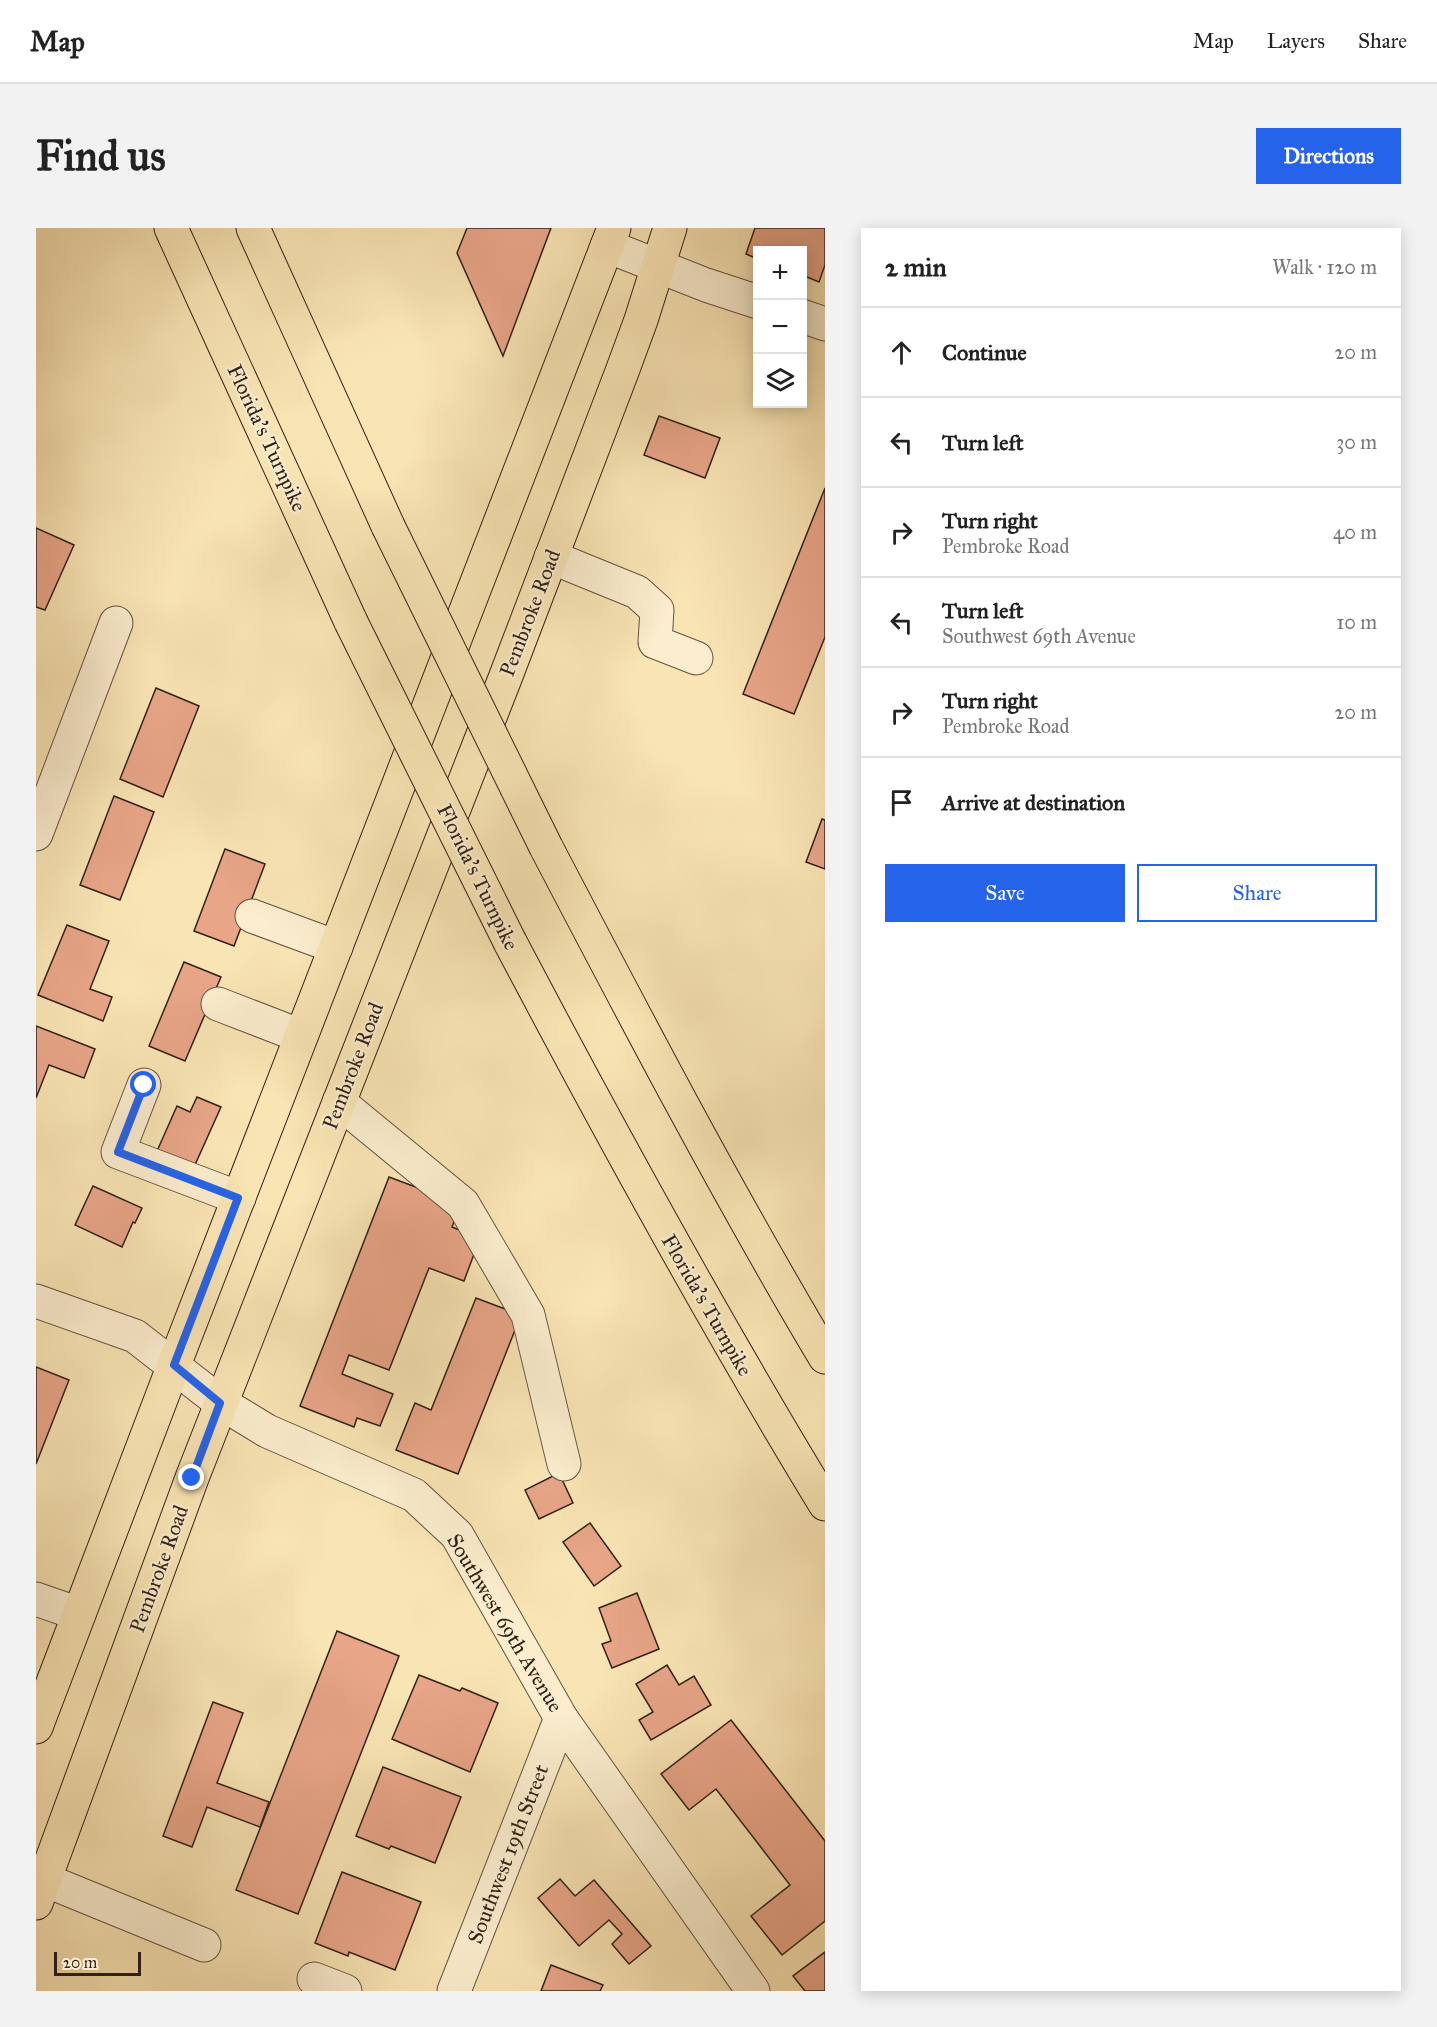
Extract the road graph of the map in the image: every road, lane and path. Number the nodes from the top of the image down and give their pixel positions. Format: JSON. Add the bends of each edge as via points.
{"nodes":[{"id":1,"x":171,"y":228,"type":"edge"},
{"id":2,"x":253,"y":228,"type":"edge"},
{"id":3,"x":670,"y":228,"type":"edge"},
{"id":4,"x":610,"y":237,"type":"edge"},
{"id":5,"x":660,"y":265,"type":"junction"},
{"id":6,"x":753,"y":300,"type":"edge"},
{"id":7,"x":807,"y":317,"type":"edge"},
{"id":8,"x":825,"y":324,"type":"edge"},
{"id":9,"x":551,"y":557,"type":"junction"},
{"id":10,"x":116,"y":623,"type":"dead end"},
{"id":11,"x":696,"y":658,"type":"dead end"},
{"id":12,"x":36,"y":834,"type":"edge"},
{"id":13,"x":252,"y":916,"type":"dead end"},
{"id":14,"x":336,"y":947,"type":"junction"},
{"id":15,"x":218,"y":1005,"type":"dead end"},
{"id":16,"x":301,"y":1036,"type":"junction"},
{"id":17,"x":144,"y":1085,"type":"dead end"},
{"id":18,"x":339,"y":1102,"type":"junction"},
{"id":19,"x":238,"y":1198,"type":"junction"},
{"id":20,"x":36,"y":1301,"type":"edge"},
{"id":21,"x":825,"y":1357,"type":"edge"},
{"id":22,"x":174,"y":1365,"type":"junction"},
{"id":23,"x":220,"y":1403,"type":"junction"},
{"id":24,"x":564,"y":1464,"type":"dead end"},
{"id":25,"x":825,"y":1504,"type":"edge"},
{"id":26,"x":36,"y":1599,"type":"edge"},
{"id":27,"x":79,"y":1614,"type":"junction"},
{"id":28,"x":561,"y":1718,"type":"junction"},
{"id":29,"x":36,"y":1727,"type":"edge"},
{"id":30,"x":40,"y":1892,"type":"edge"},
{"id":31,"x":204,"y":1945,"type":"dead end"},
{"id":32,"x":314,"y":1979,"type":"dead end"},
{"id":33,"x":345,"y":1991,"type":"edge"},
{"id":34,"x":454,"y":1991,"type":"edge"},
{"id":35,"x":753,"y":1991,"type":"edge"}],
"edges":[{"from":1,"to":25,"type":"main road","name":"Florida's Turnpike","bridge":true,"via":[[351,622],[510,942],[678,1255]]},
{"from":2,"to":21,"type":"main road","bridge":true,"via":[[388,526],[546,847],[749,1226]]},
{"from":3,"to":5,"type":"main road","name":"Pembroke Road"},
{"from":4,"to":5,"type":"street"},
{"from":4,"to":14,"type":"main road"},
{"from":5,"to":6,"type":"street"},
{"from":5,"to":9,"type":"main road","name":"Pembroke Road"},
{"from":7,"to":8,"type":"street"},
{"from":9,"to":11,"type":"street","via":[[637,591],[657,610],[655,642]]},
{"from":9,"to":18,"type":"main road","name":"Pembroke Road"},
{"from":10,"to":12,"type":"street"},
{"from":13,"to":14,"type":"street"},
{"from":14,"to":16,"type":"main road"},
{"from":15,"to":16,"type":"street"},
{"from":16,"to":19,"type":"main road"},
{"from":17,"to":19,"type":"street","via":[[118,1152]]},
{"from":18,"to":23,"type":"main road","name":"Pembroke Road"},
{"from":18,"to":24,"type":"street","via":[[463,1204],[528,1315]]},
{"from":19,"to":22,"type":"main road"},
{"from":20,"to":22,"type":"street","name":"Southwest 69th Avenue","via":[[135,1336]]},
{"from":22,"to":23,"type":"street","name":"Southwest 69th Avenue"},
{"from":22,"to":27,"type":"main road"},
{"from":23,"to":28,"type":"street","name":"Southwest 69th Avenue","via":[[267,1431],[414,1495],[457,1534]]},
{"from":23,"to":30,"type":"main road","name":"Pembroke Road"},
{"from":26,"to":27,"type":"street"},
{"from":27,"to":29,"type":"main road"},
{"from":28,"to":34,"type":"street","name":"Southwest 19th Street"},
{"from":28,"to":35,"type":"street","name":"Southwest 69th Avenue"},
{"from":30,"to":31,"type":"street"},
{"from":32,"to":33,"type":"street"}]}
